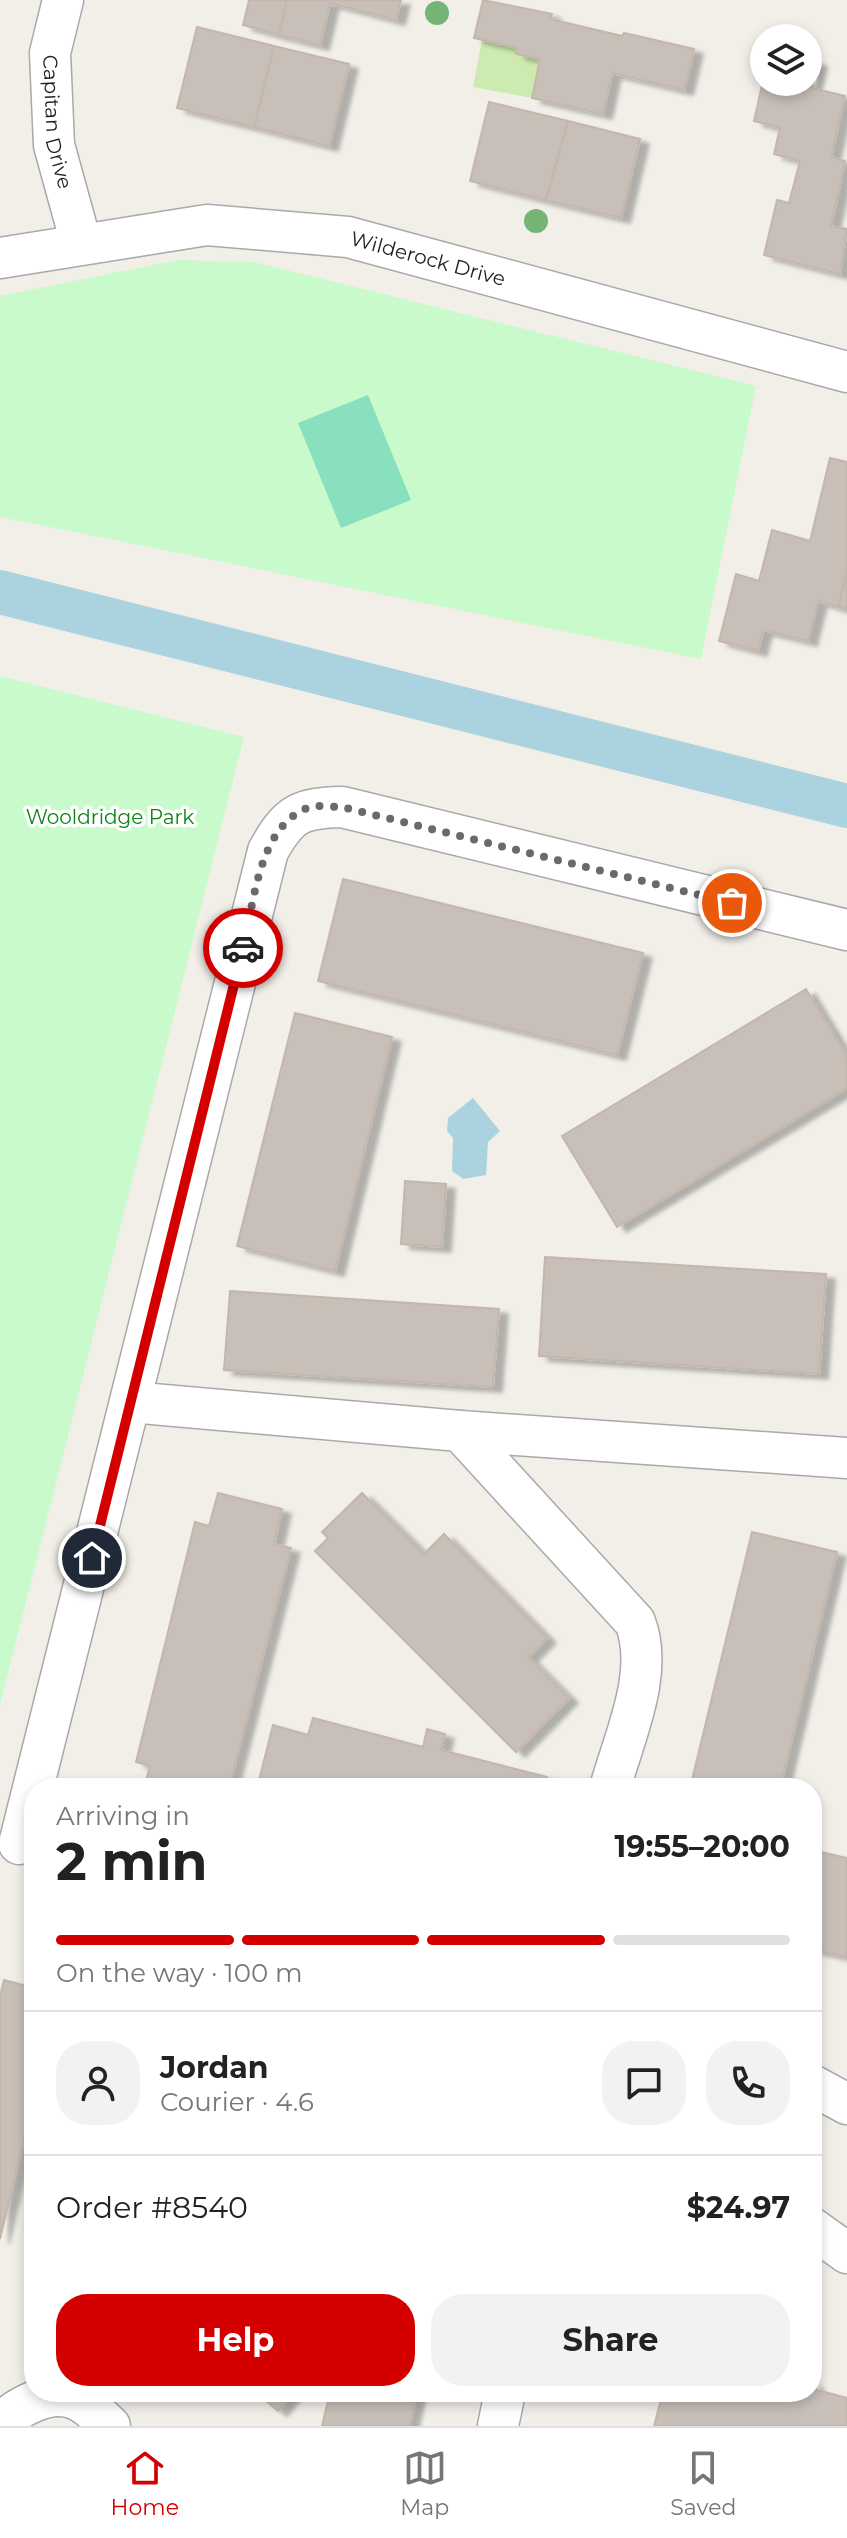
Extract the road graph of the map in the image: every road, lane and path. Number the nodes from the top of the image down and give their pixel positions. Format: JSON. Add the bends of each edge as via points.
{"nodes":[{"id":1,"x":63,"y":0,"type":"edge"},
{"id":2,"x":81,"y":243,"type":"junction"},
{"id":3,"x":0,"y":258,"type":"edge"},
{"id":4,"x":847,"y":372,"type":"edge"},
{"id":5,"x":847,"y":930,"type":"edge"},
{"id":6,"x":130,"y":1402,"type":"junction"},
{"id":7,"x":460,"y":1431,"type":"junction"},
{"id":8,"x":847,"y":1458,"type":"edge"},
{"id":9,"x":35,"y":1778,"type":"edge"},
{"id":10,"x":613,"y":1778,"type":"edge"},
{"id":11,"x":24,"y":1820,"type":"edge"},
{"id":12,"x":18,"y":1844,"type":"edge"},
{"id":13,"x":822,"y":2235,"type":"edge"},
{"id":14,"x":847,"y":2253,"type":"edge"},
{"id":15,"x":32,"y":2402,"type":"edge"},
{"id":16,"x":78,"y":2402,"type":"edge"},
{"id":17,"x":503,"y":2402,"type":"edge"},
{"id":18,"x":0,"y":2425,"type":"edge"},
{"id":19,"x":110,"y":2426,"type":"edge"},
{"id":20,"x":498,"y":2426,"type":"edge"}],
"edges":[{"from":1,"to":2,"type":"street","name":"Capitan Drive","via":[[50,53],[54,145]]},
{"from":2,"to":3,"type":"street","name":"Wilderock Drive"},
{"from":2,"to":4,"type":"street","name":"Wilderock Drive","via":[[207,225],[348,237]]},
{"from":5,"to":6,"type":"street","via":[[342,807],[307,808],[282,825],[268,851]]},
{"from":6,"to":7,"type":"street"},
{"from":6,"to":9,"type":"street"},
{"from":7,"to":8,"type":"street"},
{"from":7,"to":10,"type":"street","via":[[635,1622],[643,1664]]},
{"from":11,"to":12,"type":"street"},
{"from":13,"to":14,"type":"street"},
{"from":15,"to":18,"type":"street"},
{"from":16,"to":19,"type":"street"},
{"from":17,"to":20,"type":"street"}]}
